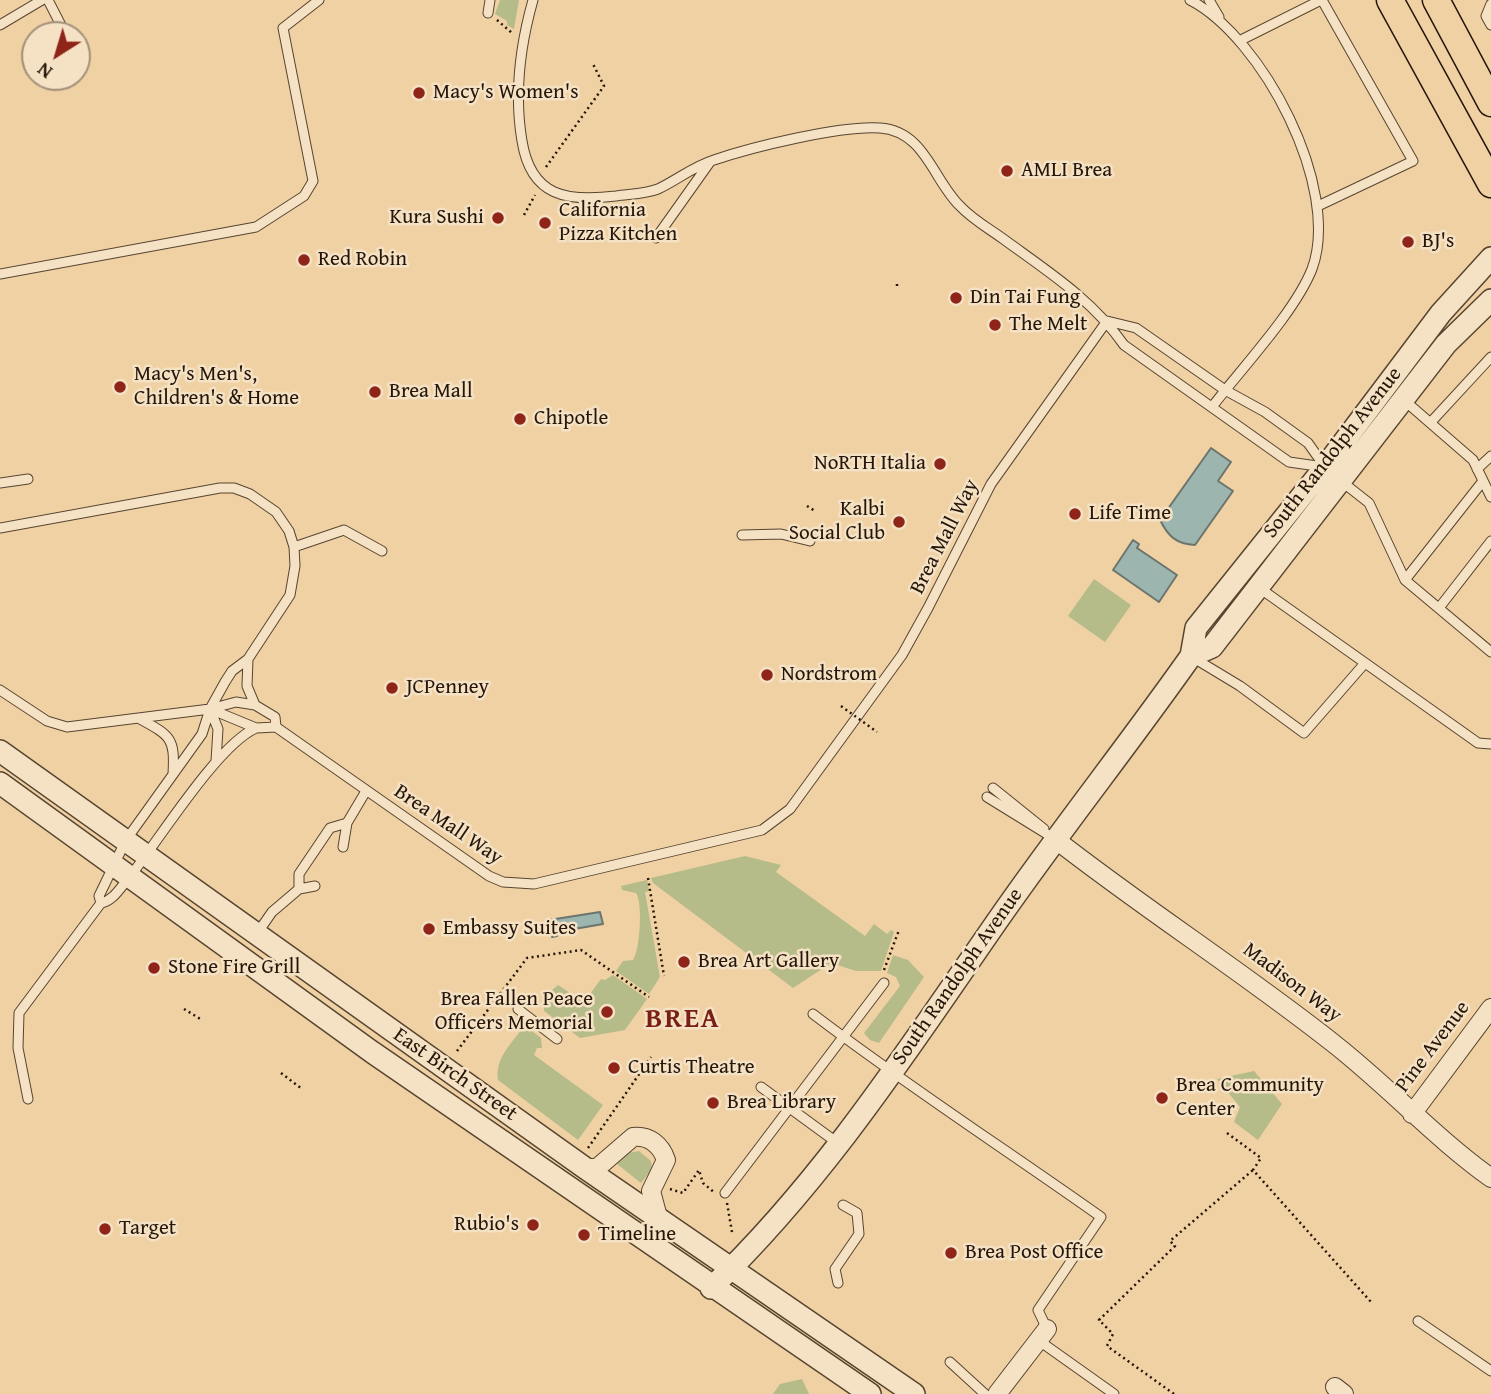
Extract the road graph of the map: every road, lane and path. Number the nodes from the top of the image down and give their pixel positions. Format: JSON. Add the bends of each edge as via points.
{"nodes":[{"id":1,"x":42,"y":0,"type":"edge"},
{"id":2,"x":48,"y":0,"type":"edge"},
{"id":3,"x":319,"y":0,"type":"edge"},
{"id":4,"x":490,"y":0,"type":"edge"},
{"id":5,"x":533,"y":0,"type":"edge"},
{"id":6,"x":1190,"y":0,"type":"edge"},
{"id":7,"x":1209,"y":0,"type":"edge"},
{"id":8,"x":1322,"y":0,"type":"edge"},
{"id":9,"x":1390,"y":0,"type":"edge"},
{"id":10,"x":1436,"y":0,"type":"edge"},
{"id":11,"x":1491,"y":4,"type":"edge"},
{"id":12,"x":488,"y":13,"type":"joint"},
{"id":13,"x":1220,"y":19,"type":"junction"},
{"id":14,"x":59,"y":21,"type":"edge"},
{"id":15,"x":0,"y":25,"type":"edge"},
{"id":16,"x":1491,"y":25,"type":"edge"},
{"id":17,"x":514,"y":35,"type":"dead end"},
{"id":18,"x":1241,"y":40,"type":"junction"},
{"id":19,"x":592,"y":62,"type":"dead end"},
{"id":20,"x":1491,"y":103,"type":"edge"},
{"id":21,"x":711,"y":160,"type":"junction"},
{"id":22,"x":546,"y":167,"type":"dead end"},
{"id":23,"x":1491,"y":184,"type":"edge"},
{"id":24,"x":535,"y":195,"type":"dead end"},
{"id":25,"x":1318,"y":206,"type":"junction"},
{"id":26,"x":524,"y":215,"type":"dead end"},
{"id":27,"x":656,"y":238,"type":"dead end"},
{"id":28,"x":1491,"y":258,"type":"edge"},
{"id":29,"x":0,"y":274,"type":"edge"},
{"id":30,"x":1491,"y":300,"type":"edge"},
{"id":31,"x":1107,"y":321,"type":"junction"},
{"id":32,"x":1491,"y":357,"type":"edge"},
{"id":33,"x":1225,"y":390,"type":"junction"},
{"id":34,"x":1405,"y":401,"type":"junction"},
{"id":35,"x":1212,"y":407,"type":"junction"},
{"id":36,"x":1431,"y":422,"type":"junction"},
{"id":37,"x":1491,"y":456,"type":"edge"},
{"id":38,"x":1478,"y":469,"type":"junction"},
{"id":39,"x":1333,"y":474,"type":"junction"},
{"id":40,"x":28,"y":479,"type":"dead end"},
{"id":41,"x":1483,"y":481,"type":"junction"},
{"id":42,"x":0,"y":483,"type":"edge"},
{"id":43,"x":1491,"y":497,"type":"edge"},
{"id":44,"x":807,"y":506,"type":"dead end"},
{"id":45,"x":815,"y":511,"type":"dead end"},
{"id":46,"x":0,"y":528,"type":"edge"},
{"id":47,"x":742,"y":535,"type":"dead end"},
{"id":48,"x":810,"y":541,"type":"dead end"},
{"id":49,"x":1491,"y":541,"type":"edge"},
{"id":50,"x":294,"y":547,"type":"junction"},
{"id":51,"x":382,"y":551,"type":"dead end"},
{"id":52,"x":1405,"y":580,"type":"junction"},
{"id":53,"x":1258,"y":587,"type":"junction"},
{"id":54,"x":1439,"y":608,"type":"junction"},
{"id":55,"x":1491,"y":652,"type":"edge"},
{"id":56,"x":1191,"y":656,"type":"junction"},
{"id":57,"x":248,"y":659,"type":"junction"},
{"id":58,"x":1365,"y":663,"type":"junction"},
{"id":59,"x":0,"y":690,"type":"edge"},
{"id":60,"x":256,"y":705,"type":"junction"},
{"id":61,"x":841,"y":706,"type":"dead end"},
{"id":62,"x":210,"y":709,"type":"junction"},
{"id":63,"x":141,"y":719,"type":"junction"},
{"id":64,"x":276,"y":727,"type":"junction"},
{"id":65,"x":257,"y":728,"type":"junction"},
{"id":66,"x":877,"y":732,"type":"dead end"},
{"id":67,"x":1491,"y":744,"type":"edge"},
{"id":68,"x":0,"y":751,"type":"edge"},
{"id":69,"x":216,"y":763,"type":"junction"},
{"id":70,"x":173,"y":775,"type":"junction"},
{"id":71,"x":0,"y":783,"type":"edge"},
{"id":72,"x":993,"y":788,"type":"dead end"},
{"id":73,"x":366,"y":791,"type":"junction"},
{"id":74,"x":987,"y":797,"type":"dead end"},
{"id":75,"x":1022,"y":815,"type":"junction"},
{"id":76,"x":347,"y":823,"type":"junction"},
{"id":77,"x":1055,"y":839,"type":"junction"},
{"id":78,"x":126,"y":841,"type":"junction"},
{"id":79,"x":343,"y":847,"type":"dead end"},
{"id":80,"x":146,"y":856,"type":"junction"},
{"id":81,"x":122,"y":870,"type":"junction"},
{"id":82,"x":648,"y":878,"type":"dead end"},
{"id":83,"x":315,"y":886,"type":"dead end"},
{"id":84,"x":299,"y":889,"type":"junction"},
{"id":85,"x":101,"y":904,"type":"junction"},
{"id":86,"x":899,"y":930,"type":"dead end"},
{"id":87,"x":255,"y":936,"type":"junction"},
{"id":88,"x":664,"y":976,"type":"dead end"},
{"id":89,"x":884,"y":983,"type":"joint"},
{"id":90,"x":649,"y":997,"type":"dead end"},
{"id":91,"x":1491,"y":1008,"type":"edge"},
{"id":92,"x":184,"y":1009,"type":"dead end"},
{"id":93,"x":518,"y":1010,"type":"dead end"},
{"id":94,"x":813,"y":1014,"type":"dead end"},
{"id":95,"x":202,"y":1020,"type":"dead end"},
{"id":96,"x":843,"y":1037,"type":"junction"},
{"id":97,"x":557,"y":1039,"type":"dead end"},
{"id":98,"x":457,"y":1051,"type":"dead end"},
{"id":99,"x":651,"y":1057,"type":"dead end"},
{"id":100,"x":281,"y":1073,"type":"dead end"},
{"id":101,"x":890,"y":1073,"type":"junction"},
{"id":102,"x":761,"y":1087,"type":"dead end"},
{"id":103,"x":302,"y":1090,"type":"dead end"},
{"id":104,"x":28,"y":1099,"type":"dead end"},
{"id":105,"x":790,"y":1107,"type":"junction"},
{"id":106,"x":1412,"y":1114,"type":"junction"},
{"id":107,"x":1227,"y":1133,"type":"dead end"},
{"id":108,"x":839,"y":1144,"type":"junction"},
{"id":109,"x":589,"y":1159,"type":"junction"},
{"id":110,"x":1253,"y":1170,"type":"junction"},
{"id":111,"x":1491,"y":1178,"type":"edge"},
{"id":112,"x":667,"y":1188,"type":"dead end"},
{"id":113,"x":725,"y":1193,"type":"junction"},
{"id":114,"x":843,"y":1205,"type":"dead end"},
{"id":115,"x":658,"y":1217,"type":"junction"},
{"id":116,"x":732,"y":1232,"type":"dead end"},
{"id":117,"x":732,"y":1268,"type":"junction"},
{"id":118,"x":838,"y":1283,"type":"dead end"},
{"id":119,"x":711,"y":1287,"type":"junction"},
{"id":120,"x":1371,"y":1302,"type":"dead end"},
{"id":121,"x":1418,"y":1321,"type":"dead end"},
{"id":122,"x":1043,"y":1334,"type":"junction"},
{"id":123,"x":950,"y":1362,"type":"dead end"},
{"id":124,"x":1491,"y":1371,"type":"edge"},
{"id":125,"x":856,"y":1390,"type":"edge"},
{"id":126,"x":914,"y":1394,"type":"edge"},
{"id":127,"x":985,"y":1394,"type":"edge"},
{"id":128,"x":997,"y":1394,"type":"edge"},
{"id":129,"x":1114,"y":1394,"type":"edge"},
{"id":130,"x":1174,"y":1394,"type":"edge"}],
"edges":[{"from":1,"to":15,"type":"lane"},
{"from":2,"to":14,"type":"lane"},
{"from":3,"to":29,"type":"lane","via":[[283,28],[313,181],[304,196],[256,227]]},
{"from":4,"to":12,"type":"lane"},
{"from":5,"to":21,"type":"lane","via":[[517,96],[525,156],[539,181],[560,195],[588,199],[655,190]]},
{"from":6,"to":13,"type":"lane"},
{"from":7,"to":13,"type":"lane"},
{"from":8,"to":18,"type":"lane"},
{"from":8,"to":25,"type":"lane","via":[[1413,161]]},
{"from":9,"to":23,"type":"main road"},
{"from":10,"to":20,"type":"main road"},
{"from":11,"to":16,"type":"lane","via":[[1486,16]]},
{"from":12,"to":17,"type":"path"},
{"from":13,"to":18,"type":"lane"},
{"from":18,"to":25,"type":"lane","via":[[1304,150]]},
{"from":19,"to":22,"type":"path","via":[[604,86]]},
{"from":21,"to":27,"type":"lane"},
{"from":21,"to":31,"type":"lane","via":[[856,130],[880,128],[897,133],[918,146],[959,206],[1086,299]]},
{"from":24,"to":26,"type":"path"},
{"from":25,"to":33,"type":"lane","via":[[1319,238],[1311,270]]},
{"from":28,"to":39,"type":"street","name":"South Randolph Avenue","via":[[1441,313]]},
{"from":30,"to":34,"type":"street","name":"South Randolph Avenue","via":[[1446,344]]},
{"from":31,"to":33,"type":"lane","via":[[1136,328]]},
{"from":31,"to":35,"type":"lane","via":[[1124,345]]},
{"from":31,"to":73,"type":"lane","name":"Brea Mall Way","via":[[991,484],[902,654],[778,821],[749,834],[518,884],[489,876]]},
{"from":32,"to":36,"type":"lane"},
{"from":33,"to":35,"type":"lane"},
{"from":33,"to":39,"type":"lane","via":[[1308,443]]},
{"from":34,"to":36,"type":"lane"},
{"from":34,"to":39,"type":"street","name":"South Randolph Avenue"},
{"from":35,"to":39,"type":"lane","via":[[1289,461]]},
{"from":36,"to":38,"type":"lane"},
{"from":37,"to":38,"type":"lane"},
{"from":38,"to":41,"type":"lane"},
{"from":39,"to":52,"type":"lane","via":[[1369,503]]},
{"from":39,"to":53,"type":"street","name":"South Randolph Avenue"},
{"from":39,"to":56,"type":"street","name":"South Randolph Avenue","via":[[1196,628]]},
{"from":40,"to":42,"type":"lane"},
{"from":41,"to":43,"type":"lane"},
{"from":41,"to":52,"type":"lane"},
{"from":44,"to":45,"type":"path"},
{"from":46,"to":50,"type":"lane","via":[[234,488],[276,512]]},
{"from":47,"to":48,"type":"lane","via":[[782,534]]},
{"from":49,"to":54,"type":"lane"},
{"from":50,"to":51,"type":"lane","via":[[344,530]]},
{"from":50,"to":57,"type":"lane","via":[[290,595]]},
{"from":52,"to":54,"type":"lane"},
{"from":53,"to":56,"type":"street","name":"South Randolph Avenue","via":[[1212,647]]},
{"from":53,"to":58,"type":"lane"},
{"from":54,"to":55,"type":"lane"},
{"from":56,"to":58,"type":"lane","via":[[1304,733]]},
{"from":56,"to":77,"type":"street","name":"South Randolph Avenue"},
{"from":57,"to":60,"type":"lane","via":[[247,686]]},
{"from":57,"to":62,"type":"lane","via":[[232,671]]},
{"from":58,"to":67,"type":"lane","via":[[1478,743]]},
{"from":59,"to":63,"type":"lane","via":[[47,722],[67,727]]},
{"from":60,"to":62,"type":"lane","via":[[236,702]]},
{"from":60,"to":64,"type":"lane","name":"Brea Mall Way","via":[[275,717]]},
{"from":61,"to":66,"type":"path","bridge":true},
{"from":62,"to":63,"type":"lane"},
{"from":62,"to":65,"type":"lane"},
{"from":62,"to":69,"type":"lane","via":[[218,729]]},
{"from":62,"to":70,"type":"lane","via":[[202,734]]},
{"from":63,"to":70,"type":"lane","via":[[171,739]]},
{"from":64,"to":65,"type":"lane"},
{"from":64,"to":73,"type":"lane","name":"Brea Mall Way"},
{"from":65,"to":69,"type":"lane","via":[[236,740]]},
{"from":68,"to":78,"type":"street","name":"East Birch Street"},
{"from":69,"to":80,"type":"lane"},
{"from":70,"to":78,"type":"lane"},
{"from":71,"to":81,"type":"street","name":"East Birch Street"},
{"from":72,"to":75,"type":"lane"},
{"from":73,"to":76,"type":"lane"},
{"from":74,"to":75,"type":"lane"},
{"from":75,"to":77,"type":"lane"},
{"from":76,"to":79,"type":"lane"},
{"from":76,"to":84,"type":"lane","via":[[330,828],[299,874]]},
{"from":77,"to":101,"type":"street","name":"South Randolph Avenue"},
{"from":77,"to":106,"type":"street","name":"Madison Way","via":[[1336,1045]]},
{"from":78,"to":80,"type":"street","name":"East Birch Street"},
{"from":78,"to":81,"type":"lane"},
{"from":80,"to":81,"type":"lane"},
{"from":80,"to":87,"type":"street","name":"East Birch Street"},
{"from":81,"to":85,"type":"lane","via":[[108,902]]},
{"from":81,"to":85,"type":"lane","via":[[99,896]]},
{"from":81,"to":119,"type":"street","name":"East Birch Street","via":[[372,1052]]},
{"from":82,"to":88,"type":"path"},
{"from":83,"to":84,"type":"lane"},
{"from":84,"to":87,"type":"lane","via":[[272,912]]},
{"from":85,"to":104,"type":"lane","via":[[19,1013],[18,1048]]},
{"from":86,"to":89,"type":"path"},
{"from":87,"to":109,"type":"street","name":"East Birch Street"},
{"from":89,"to":96,"type":"lane"},
{"from":90,"to":98,"type":"path","via":[[581,950],[527,958]]},
{"from":91,"to":106,"type":"street","name":"Pine Avenue"},
{"from":92,"to":95,"type":"path"},
{"from":93,"to":97,"type":"lane"},
{"from":94,"to":96,"type":"lane"},
{"from":96,"to":101,"type":"lane"},
{"from":96,"to":105,"type":"lane"},
{"from":99,"to":109,"type":"path","via":[[587,1147]]},
{"from":100,"to":103,"type":"path"},
{"from":101,"to":108,"type":"street","name":"South Randolph Avenue"},
{"from":101,"to":122,"type":"lane","via":[[926,1093],[1101,1217],[1038,1310]]},
{"from":102,"to":105,"type":"lane"},
{"from":105,"to":108,"type":"lane"},
{"from":105,"to":113,"type":"lane"},
{"from":106,"to":111,"type":"street","name":"Madison Way"},
{"from":107,"to":110,"type":"path","via":[[1261,1158]]},
{"from":108,"to":117,"type":"street","name":"South Randolph Avenue"},
{"from":109,"to":115,"type":"street","name":"East Birch Street"},
{"from":109,"to":115,"type":"street","via":[[597,1168],[633,1137],[659,1146],[666,1160],[651,1191]]},
{"from":110,"to":120,"type":"path"},
{"from":110,"to":130,"type":"path","via":[[1170,1241],[1175,1246],[1099,1320],[1113,1334],[1107,1346]]},
{"from":112,"to":113,"type":"path","via":[[683,1193],[699,1170],[703,1183],[715,1194]]},
{"from":113,"to":116,"type":"path"},
{"from":114,"to":118,"type":"lane","via":[[857,1213],[859,1234],[835,1269]]},
{"from":115,"to":117,"type":"street","name":"East Birch Street"},
{"from":117,"to":119,"type":"street","name":"South Randolph Avenue"},
{"from":117,"to":126,"type":"street","name":"East Birch Street"},
{"from":119,"to":125,"type":"street","name":"East Birch Street"},
{"from":121,"to":124,"type":"lane"},
{"from":122,"to":128,"type":"street"},
{"from":122,"to":129,"type":"lane"},
{"from":123,"to":127,"type":"lane"}]}
